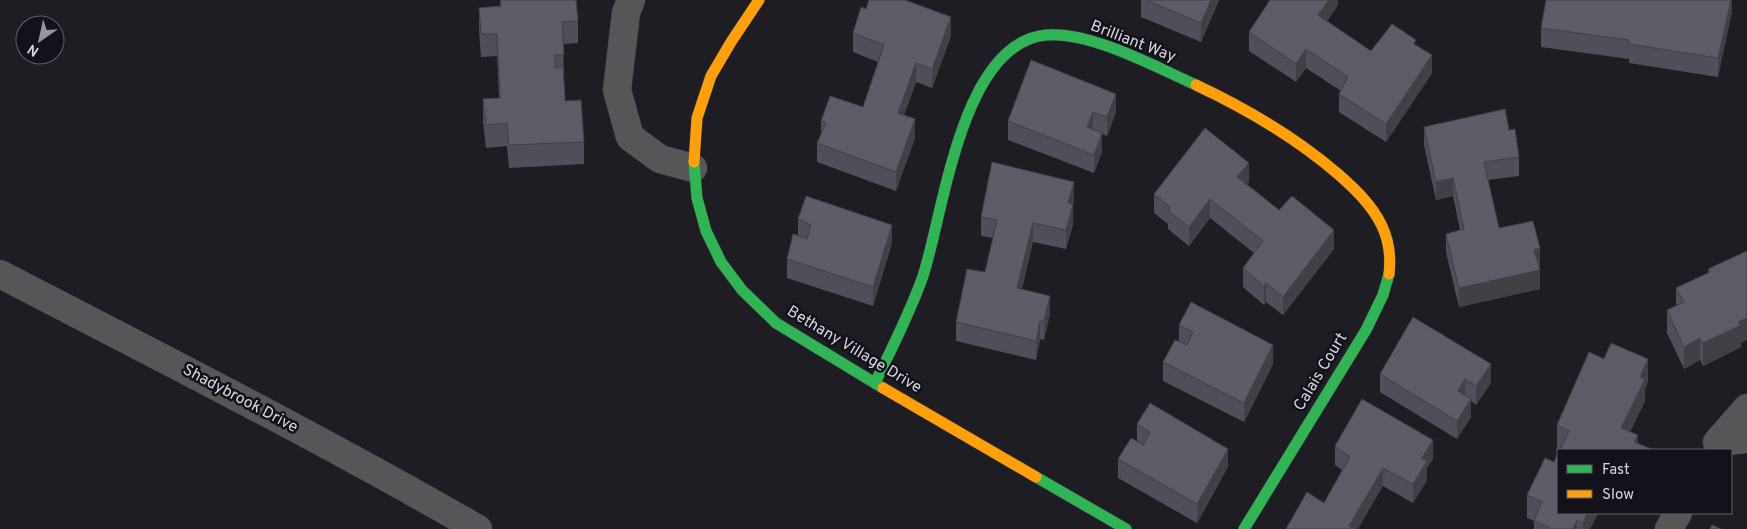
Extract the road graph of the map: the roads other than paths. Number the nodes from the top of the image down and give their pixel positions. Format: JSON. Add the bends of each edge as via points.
{"nodes":[{"id":1,"x":631,"y":0,"type":"edge"},
{"id":2,"x":759,"y":0,"type":"edge"},
{"id":3,"x":693,"y":168,"type":"junction"},
{"id":4,"x":1381,"y":221,"type":"joint"},
{"id":5,"x":0,"y":274,"type":"edge"},
{"id":6,"x":876,"y":383,"type":"junction"},
{"id":7,"x":1747,"y":408,"type":"edge"},
{"id":8,"x":1747,"y":439,"type":"edge"},
{"id":9,"x":1715,"y":446,"type":"edge"},
{"id":10,"x":1677,"y":514,"type":"edge"},
{"id":11,"x":478,"y":529,"type":"edge"},
{"id":12,"x":1126,"y":529,"type":"edge"},
{"id":13,"x":1244,"y":529,"type":"edge"},
{"id":14,"x":1669,"y":529,"type":"edge"}],
"edges":[{"from":1,"to":3,"type":"street","via":[[626,13],[617,90],[630,137],[660,159]]},
{"from":2,"to":3,"type":"street","name":"Bethany Village Drive","via":[[711,76],[697,118]]},
{"from":3,"to":6,"type":"street","name":"Bethany Village Drive","via":[[706,231],[721,262],[742,290],[776,323]]},
{"from":4,"to":6,"type":"street","name":"Brilliant Way","via":[[1368,203],[1332,168],[1290,136],[1204,88],[1117,51],[1072,37],[1050,35],[1030,38],[1013,47],[998,61],[966,118],[952,158],[926,264]]},
{"from":4,"to":13,"type":"street","name":"Calais Court","via":[[1388,242],[1390,264],[1387,287],[1353,350]]},
{"from":5,"to":11,"type":"street","name":"Shadybrook Drive","via":[[190,372]]},
{"from":6,"to":12,"type":"street","name":"Bethany Village Drive"},
{"from":7,"to":9,"type":"street"},
{"from":8,"to":9,"type":"street"},
{"from":10,"to":14,"type":"street"}]}
